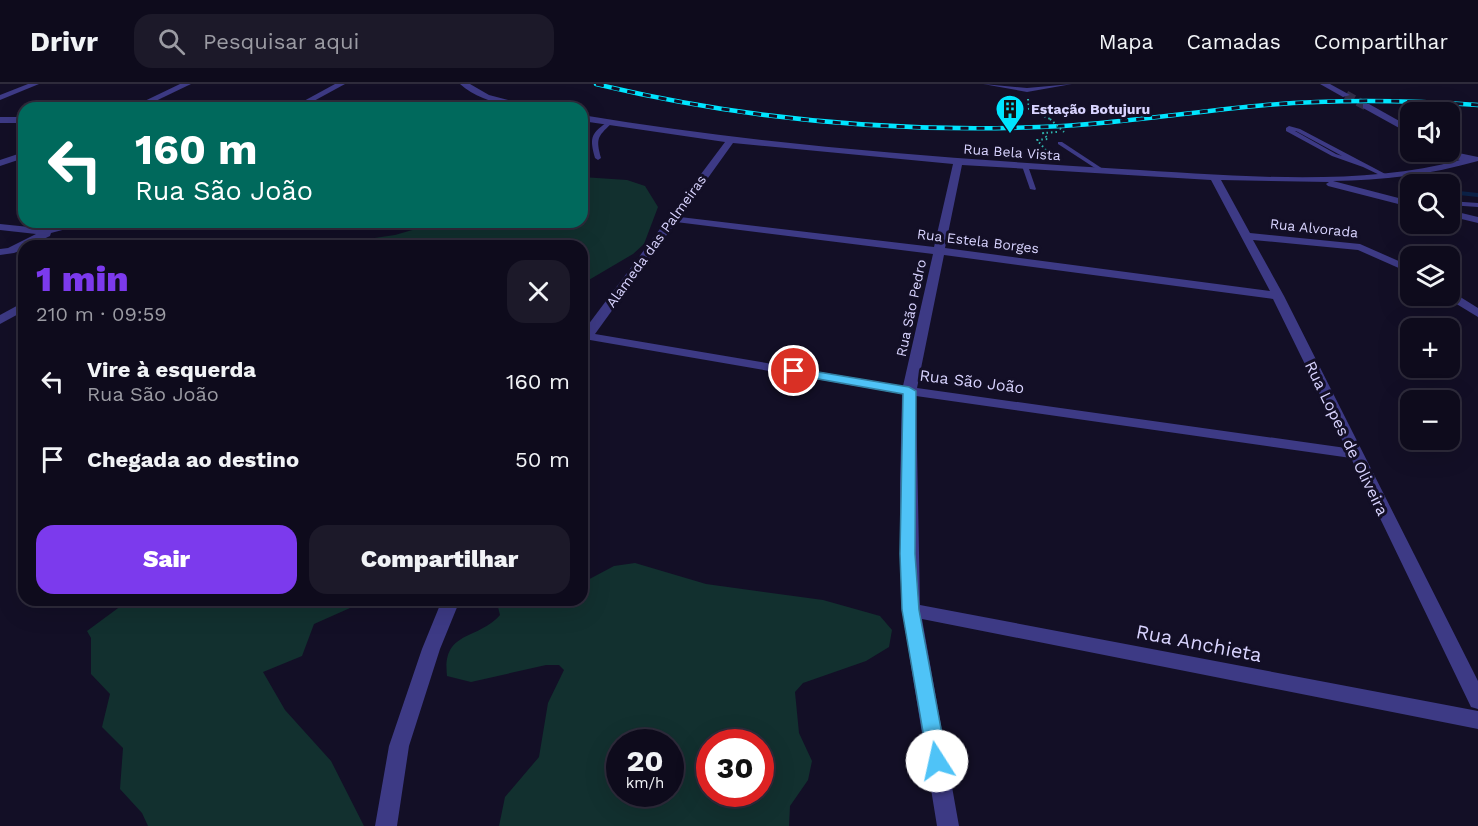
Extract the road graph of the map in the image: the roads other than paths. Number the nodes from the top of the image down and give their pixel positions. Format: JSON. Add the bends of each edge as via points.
{"nodes":[{"id":1,"x":35,"y":84,"type":"edge"},
{"id":2,"x":188,"y":84,"type":"edge"},
{"id":3,"x":341,"y":84,"type":"edge"},
{"id":4,"x":464,"y":84,"type":"edge"},
{"id":5,"x":987,"y":84,"type":"edge"},
{"id":6,"x":1068,"y":84,"type":"edge"},
{"id":7,"x":1324,"y":84,"type":"edge"},
{"id":8,"x":1346,"y":95,"type":"tunnel mouth"},
{"id":9,"x":0,"y":98,"type":"edge"},
{"id":10,"x":148,"y":102,"type":"edge"},
{"id":11,"x":306,"y":102,"type":"edge"},
{"id":12,"x":508,"y":102,"type":"edge"},
{"id":13,"x":1366,"y":106,"type":"tunnel mouth"},
{"id":14,"x":588,"y":119,"type":"edge"},
{"id":15,"x":0,"y":120,"type":"edge"},
{"id":16,"x":18,"y":120,"type":"edge"},
{"id":17,"x":608,"y":124,"type":"junction"},
{"id":18,"x":1400,"y":125,"type":"edge"},
{"id":19,"x":731,"y":140,"type":"junction"},
{"id":20,"x":1060,"y":143,"type":"dead end"},
{"id":21,"x":18,"y":157,"type":"edge"},
{"id":22,"x":1477,"y":157,"type":"edge"},
{"id":23,"x":598,"y":158,"type":"dead end"},
{"id":24,"x":1460,"y":158,"type":"edge"},
{"id":25,"x":958,"y":162,"type":"junction"},
{"id":26,"x":1444,"y":162,"type":"edge"},
{"id":27,"x":0,"y":163,"type":"edge"},
{"id":28,"x":1362,"y":165,"type":"junction"},
{"id":29,"x":1025,"y":166,"type":"junction"},
{"id":30,"x":1443,"y":168,"type":"junction"},
{"id":31,"x":1103,"y":171,"type":"junction"},
{"id":32,"x":1214,"y":177,"type":"junction"},
{"id":33,"x":1388,"y":177,"type":"junction"},
{"id":34,"x":1314,"y":179,"type":"junction"},
{"id":35,"x":1033,"y":189,"type":"dead end"},
{"id":36,"x":1400,"y":201,"type":"edge"},
{"id":37,"x":1460,"y":204,"type":"edge"},
{"id":38,"x":1478,"y":205,"type":"edge"},
{"id":39,"x":1460,"y":216,"type":"edge"},
{"id":40,"x":674,"y":219,"type":"junction"},
{"id":41,"x":1478,"y":220,"type":"edge"},
{"id":42,"x":0,"y":227,"type":"edge"},
{"id":43,"x":60,"y":228,"type":"edge"},
{"id":44,"x":52,"y":231,"type":"junction"},
{"id":45,"x":1247,"y":236,"type":"junction"},
{"id":46,"x":32,"y":240,"type":"edge"},
{"id":47,"x":939,"y":251,"type":"junction"},
{"id":48,"x":1400,"y":265,"type":"edge"},
{"id":49,"x":1278,"y":296,"type":"junction"},
{"id":50,"x":1460,"y":301,"type":"edge"},
{"id":51,"x":18,"y":310,"type":"edge"},
{"id":52,"x":1478,"y":313,"type":"edge"},
{"id":53,"x":0,"y":320,"type":"edge"},
{"id":54,"x":588,"y":334,"type":"edge"},
{"id":55,"x":588,"y":340,"type":"edge"},
{"id":56,"x":909,"y":391,"type":"junction"},
{"id":57,"x":1354,"y":454,"type":"junction"},
{"id":58,"x":449,"y":606,"type":"edge"},
{"id":59,"x":911,"y":610,"type":"junction"},
{"id":60,"x":1478,"y":701,"type":"edge"},
{"id":61,"x":1478,"y":720,"type":"edge"},
{"id":62,"x":386,"y":826,"type":"edge"},
{"id":63,"x":948,"y":826,"type":"edge"}],
"edges":[{"from":1,"to":9,"type":"street"},
{"from":2,"to":10,"type":"street"},
{"from":3,"to":11,"type":"street"},
{"from":4,"to":12,"type":"street","via":[[486,97]]},
{"from":5,"to":6,"type":"street","via":[[1027,90]]},
{"from":7,"to":8,"type":"street"},
{"from":13,"to":18,"type":"street"},
{"from":14,"to":17,"type":"street","name":"Rua Bela Vista"},
{"from":15,"to":16,"type":"street"},
{"from":17,"to":19,"type":"street","name":"Rua Bela Vista"},
{"from":17,"to":23,"type":"lane","via":[[597,132],[594,144]]},
{"from":19,"to":25,"type":"street","name":"Rua Bela Vista"},
{"from":19,"to":40,"type":"street","name":"Alameda das Palmeiras"},
{"from":20,"to":31,"type":"lane"},
{"from":21,"to":27,"type":"street"},
{"from":22,"to":24,"type":"street","name":"Rua Bela Vista"},
{"from":22,"to":30,"type":"street","name":"Rua Bela Vista"},
{"from":25,"to":29,"type":"street","name":"Rua Bela Vista"},
{"from":25,"to":47,"type":"street","name":"Rua São Pedro"},
{"from":26,"to":30,"type":"street","name":"Rua Bela Vista"},
{"from":28,"to":28,"type":"lane","via":[[1298,130],[1288,130],[1334,155]]},
{"from":28,"to":33,"type":"lane"},
{"from":29,"to":31,"type":"street","name":"Rua Bela Vista"},
{"from":29,"to":35,"type":"lane"},
{"from":30,"to":33,"type":"street","name":"Rua Bela Vista"},
{"from":31,"to":32,"type":"street","name":"Rua Bela Vista"},
{"from":32,"to":34,"type":"street","name":"Rua Bela Vista"},
{"from":32,"to":45,"type":"street","name":"Rua Lopes de Oliveira"},
{"from":33,"to":34,"type":"street","name":"Rua Bela Vista"},
{"from":34,"to":36,"type":"street"},
{"from":37,"to":38,"type":"lane"},
{"from":39,"to":41,"type":"street"},
{"from":40,"to":47,"type":"street","name":"Rua Estela Borges"},
{"from":40,"to":54,"type":"street","name":"Alameda das Palmeiras"},
{"from":42,"to":44,"type":"street"},
{"from":43,"to":44,"type":"street"},
{"from":44,"to":46,"type":"street"},
{"from":45,"to":48,"type":"street","name":"Rua Alvorada","via":[[1360,247]]},
{"from":45,"to":49,"type":"street","name":"Rua Lopes de Oliveira"},
{"from":47,"to":49,"type":"street","name":"Rua Estela Borges"},
{"from":47,"to":56,"type":"street","name":"Rua São Pedro"},
{"from":49,"to":57,"type":"street","name":"Rua Lopes de Oliveira"},
{"from":50,"to":52,"type":"street"},
{"from":51,"to":53,"type":"street"},
{"from":55,"to":56,"type":"street","name":"Rua São João"},
{"from":56,"to":57,"type":"street","name":"Rua São João"},
{"from":56,"to":59,"type":"street","name":"Rua São Pedro"},
{"from":57,"to":60,"type":"street","name":"Rua Lopes de Oliveira"},
{"from":58,"to":62,"type":"street","via":[[399,746]]},
{"from":59,"to":61,"type":"street","name":"Rua Anchieta"},
{"from":59,"to":63,"type":"street","name":"Rua São Pedro"}]}
